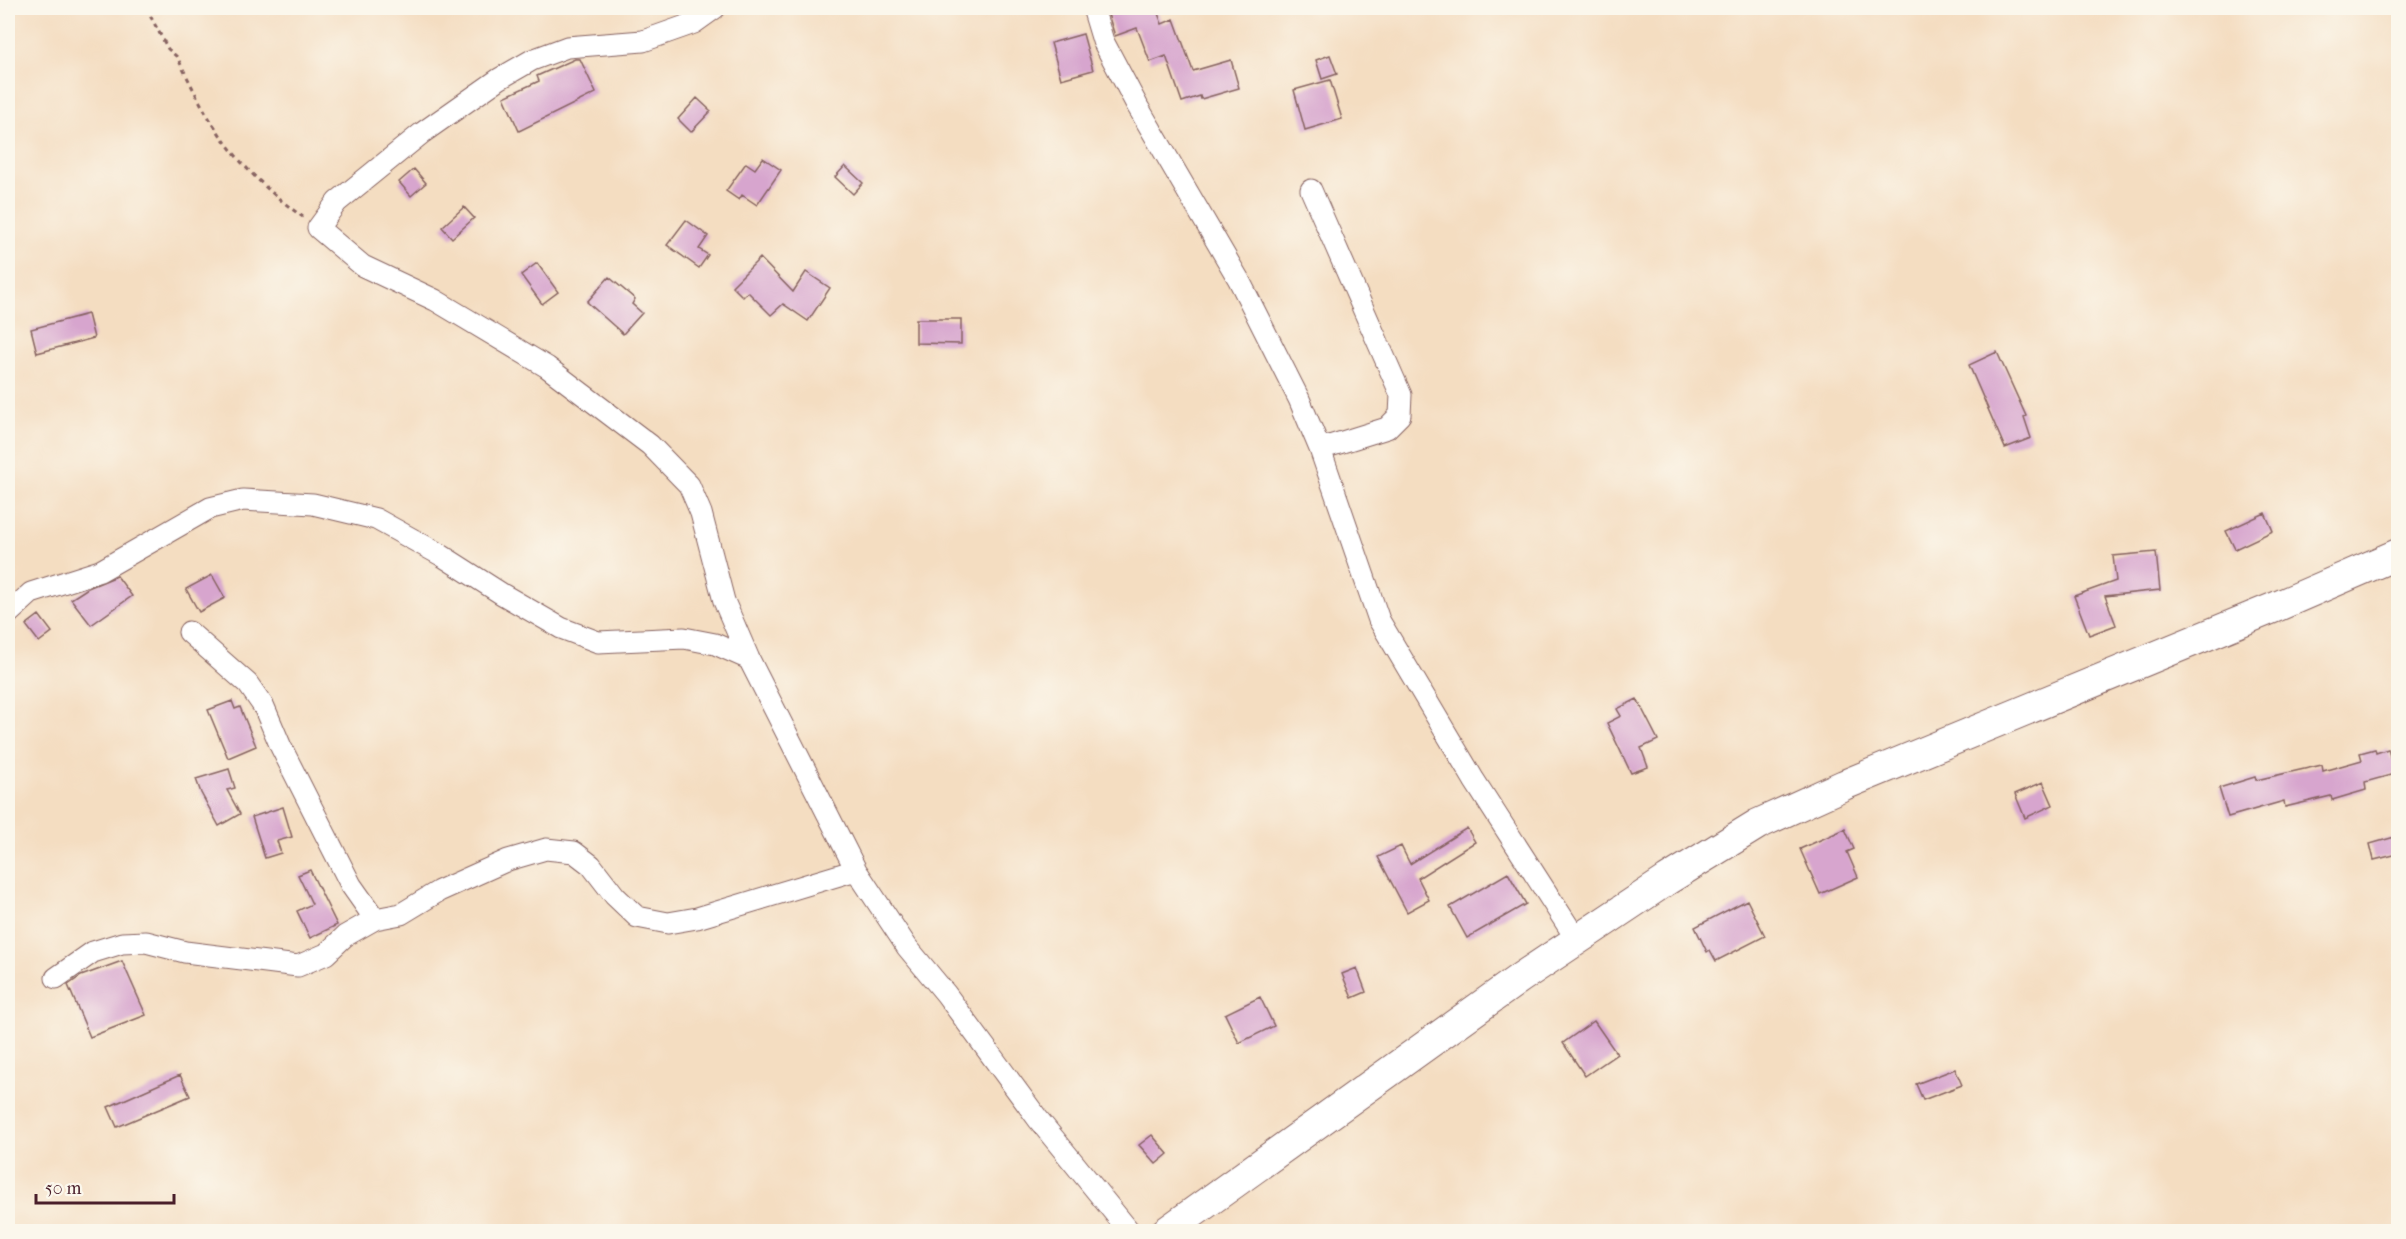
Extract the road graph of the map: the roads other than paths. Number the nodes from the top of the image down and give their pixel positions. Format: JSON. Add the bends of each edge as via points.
{"nodes":[{"id":1,"x":715,"y":8,"type":"edge"},
{"id":2,"x":1093,"y":8,"type":"edge"},
{"id":3,"x":1311,"y":190,"type":"dead end"},
{"id":4,"x":1320,"y":449,"type":"junction"},
{"id":5,"x":2398,"y":554,"type":"edge"},
{"id":6,"x":8,"y":614,"type":"edge"},
{"id":7,"x":189,"y":633,"type":"dead end"},
{"id":8,"x":749,"y":659,"type":"junction"},
{"id":9,"x":856,"y":870,"type":"junction"},
{"id":10,"x":375,"y":919,"type":"junction"},
{"id":11,"x":1577,"y":940,"type":"junction"},
{"id":12,"x":56,"y":978,"type":"dead end"},
{"id":13,"x":1130,"y":1232,"type":"edge"},
{"id":14,"x":1166,"y":1232,"type":"edge"}],
"edges":[{"from":1,"to":8,"type":"street","via":[[694,22],[643,41],[567,46],[516,69],[422,133],[337,202],[318,228],[363,266],[435,300],[546,367],[650,445],[689,485],[701,513],[724,601]]},
{"from":2,"to":4,"type":"street","via":[[1103,41],[1239,280]]},
{"from":3,"to":4,"type":"street","via":[[1401,395],[1400,415],[1387,428]]},
{"from":4,"to":11,"type":"street","via":[[1379,620],[1474,780]]},
{"from":5,"to":11,"type":"street","via":[[1758,824]]},
{"from":6,"to":8,"type":"street","via":[[31,593],[100,571],[210,508],[243,500],[313,504],[376,519],[561,628],[598,642],[684,638],[716,644]]},
{"from":7,"to":10,"type":"street","via":[[248,684],[264,707],[351,885]]},
{"from":8,"to":9,"type":"street"},
{"from":9,"to":10,"type":"street","via":[[698,918],[668,923],[637,917],[591,865],[574,852],[546,849],[508,860],[439,891],[401,914]]},
{"from":9,"to":13,"type":"street","via":[[907,947]]},
{"from":10,"to":12,"type":"street","via":[[345,936],[326,954],[298,966],[185,952],[146,942],[122,943],[93,952]]},
{"from":11,"to":14,"type":"street"}]}
